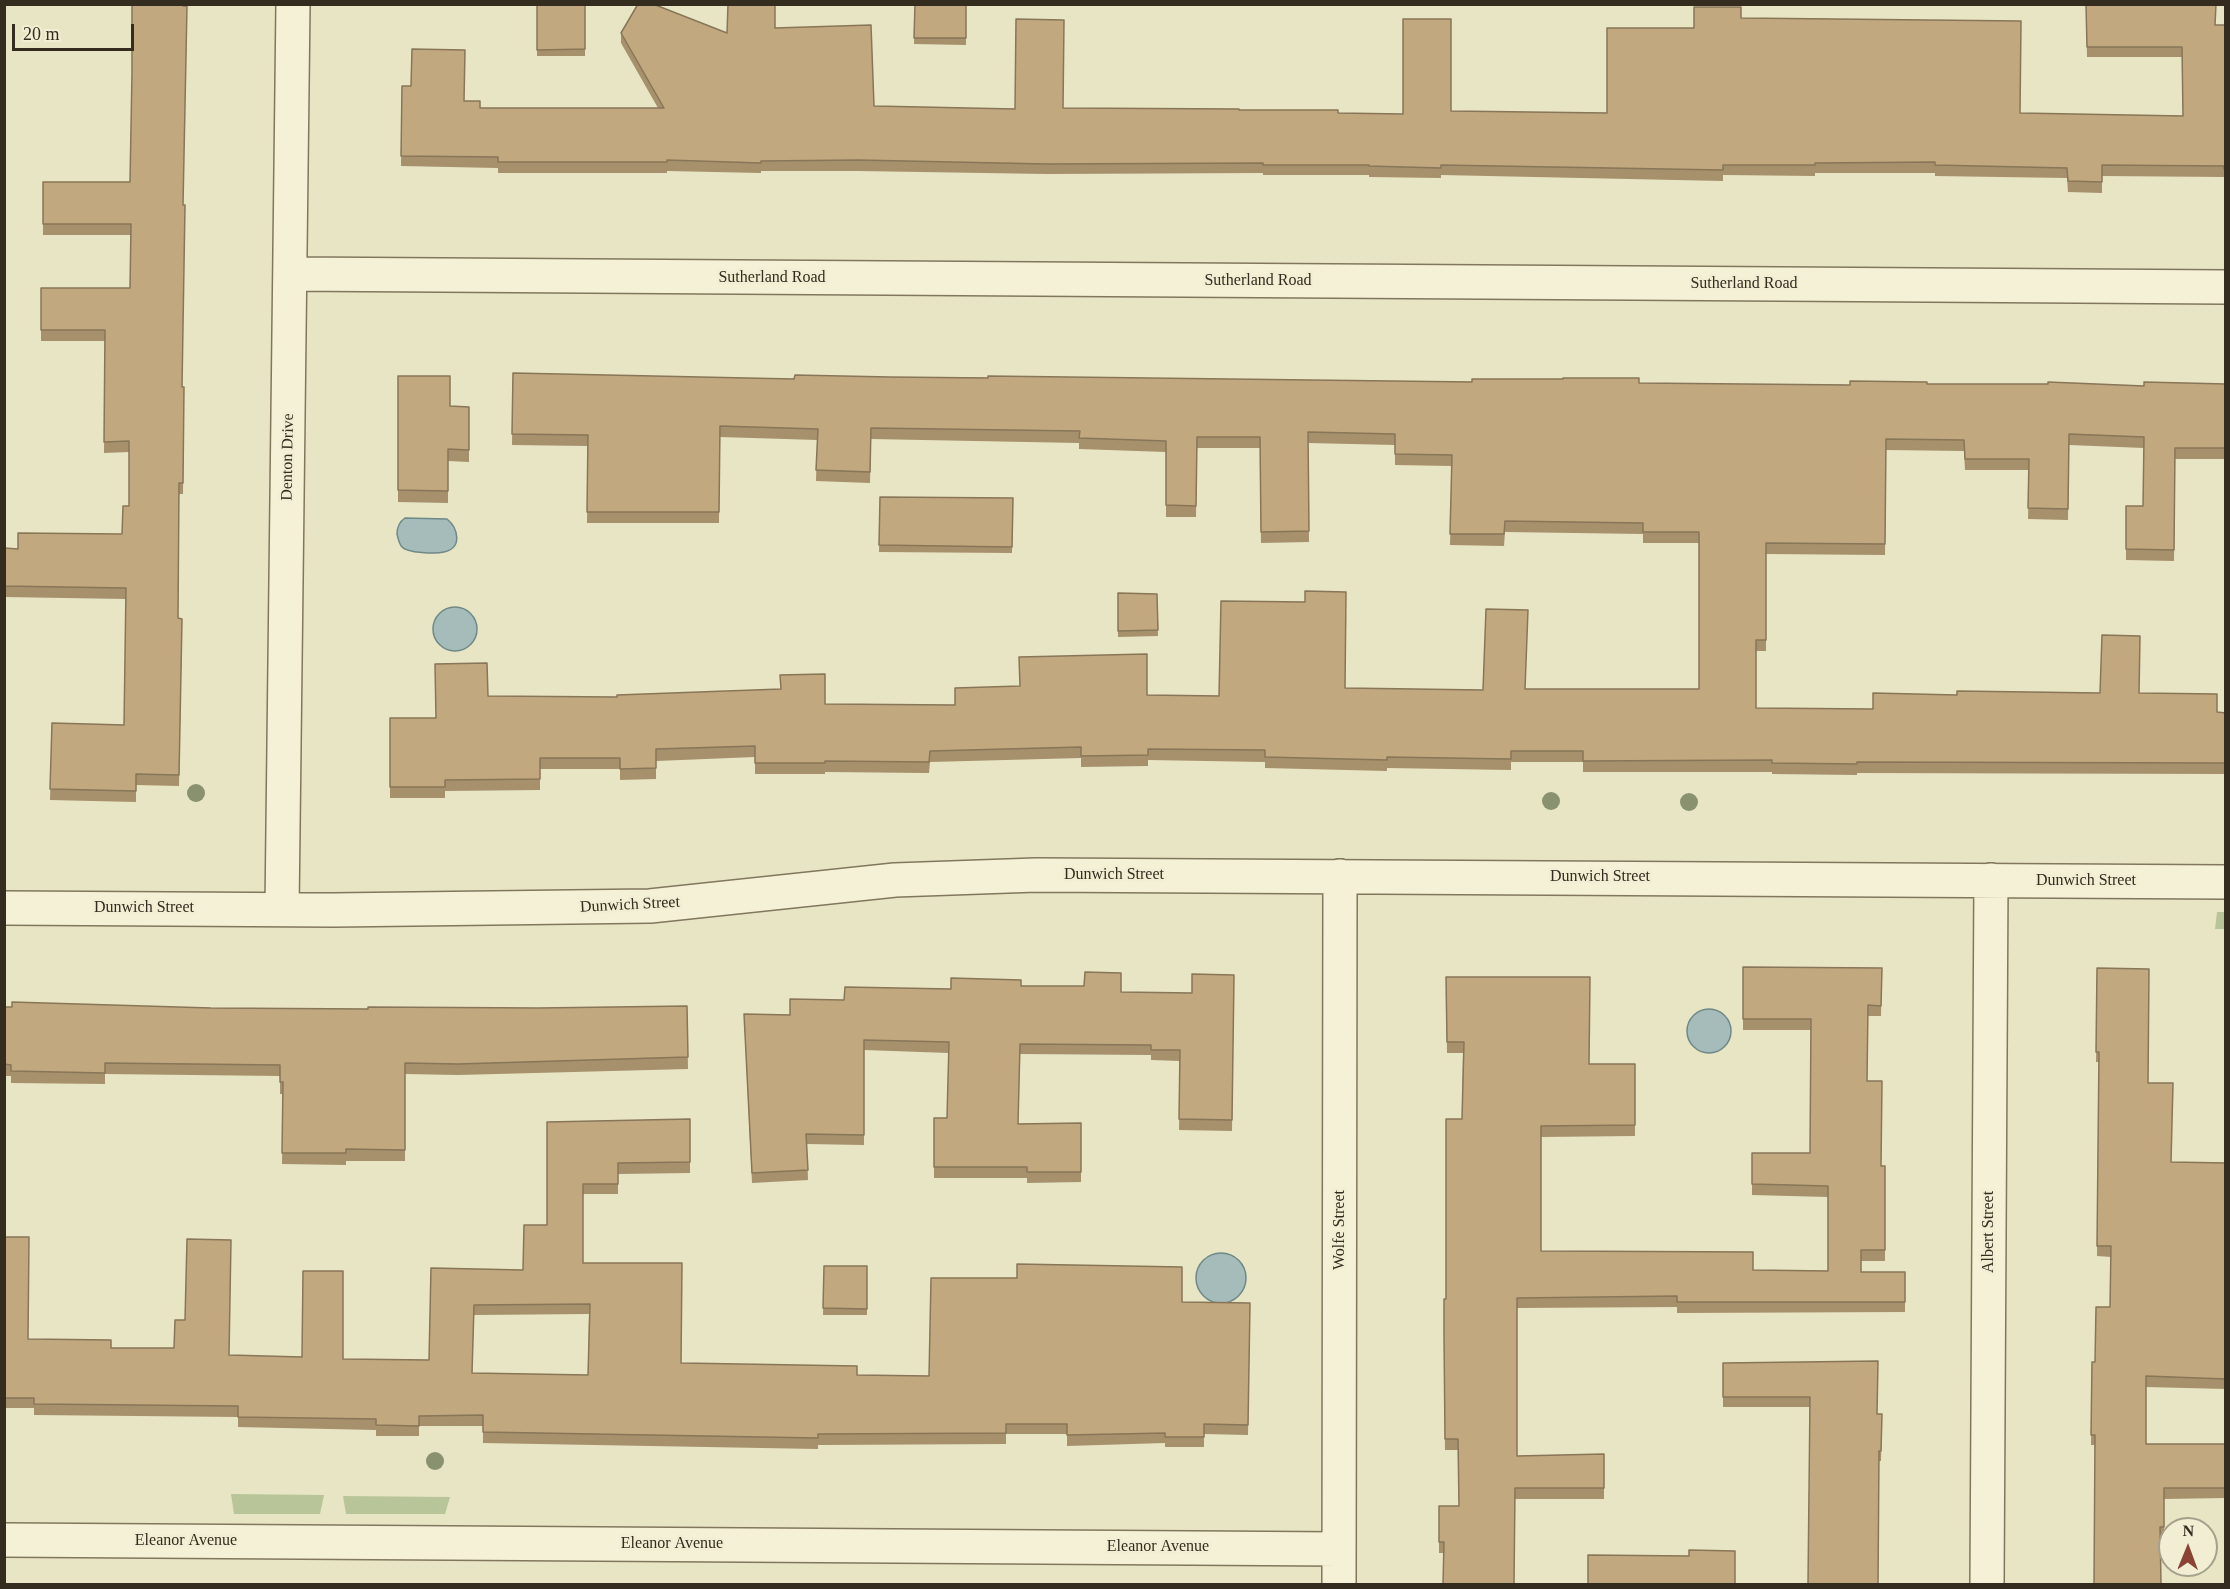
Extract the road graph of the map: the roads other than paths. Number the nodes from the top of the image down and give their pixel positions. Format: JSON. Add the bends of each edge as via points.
{"nodes":[{"id":1,"x":293,"y":4,"type":"edge"},
{"id":2,"x":291,"y":274,"type":"junction"},
{"id":3,"x":2226,"y":287,"type":"edge"},
{"id":4,"x":1340,"y":876,"type":"junction"},
{"id":5,"x":1991,"y":880,"type":"junction"},
{"id":6,"x":2226,"y":882,"type":"edge"},
{"id":7,"x":4,"y":908,"type":"edge"},
{"id":8,"x":282,"y":909,"type":"junction"},
{"id":9,"x":4,"y":1540,"type":"edge"},
{"id":10,"x":1339,"y":1549,"type":"junction"},
{"id":11,"x":1339,"y":1584,"type":"edge"},
{"id":12,"x":1987,"y":1584,"type":"edge"}],
"edges":[{"from":1,"to":2,"type":"street","name":"Denton Drive"},
{"from":2,"to":3,"type":"street","name":"Sutherland Road"},
{"from":2,"to":8,"type":"street","name":"Denton Drive"},
{"from":4,"to":5,"type":"street","name":"Dunwich Street"},
{"from":4,"to":8,"type":"street","name":"Dunwich Street","via":[[1036,875],[895,880],[650,906]]},
{"from":4,"to":10,"type":"street","name":"Wolfe Street"},
{"from":5,"to":6,"type":"street","name":"Dunwich Street"},
{"from":5,"to":12,"type":"street","name":"Albert Street"},
{"from":7,"to":8,"type":"street","name":"Dunwich Street"},
{"from":9,"to":10,"type":"street","name":"Eleanor Avenue"},
{"from":10,"to":11,"type":"street","name":"Wolfe Street"}]}
